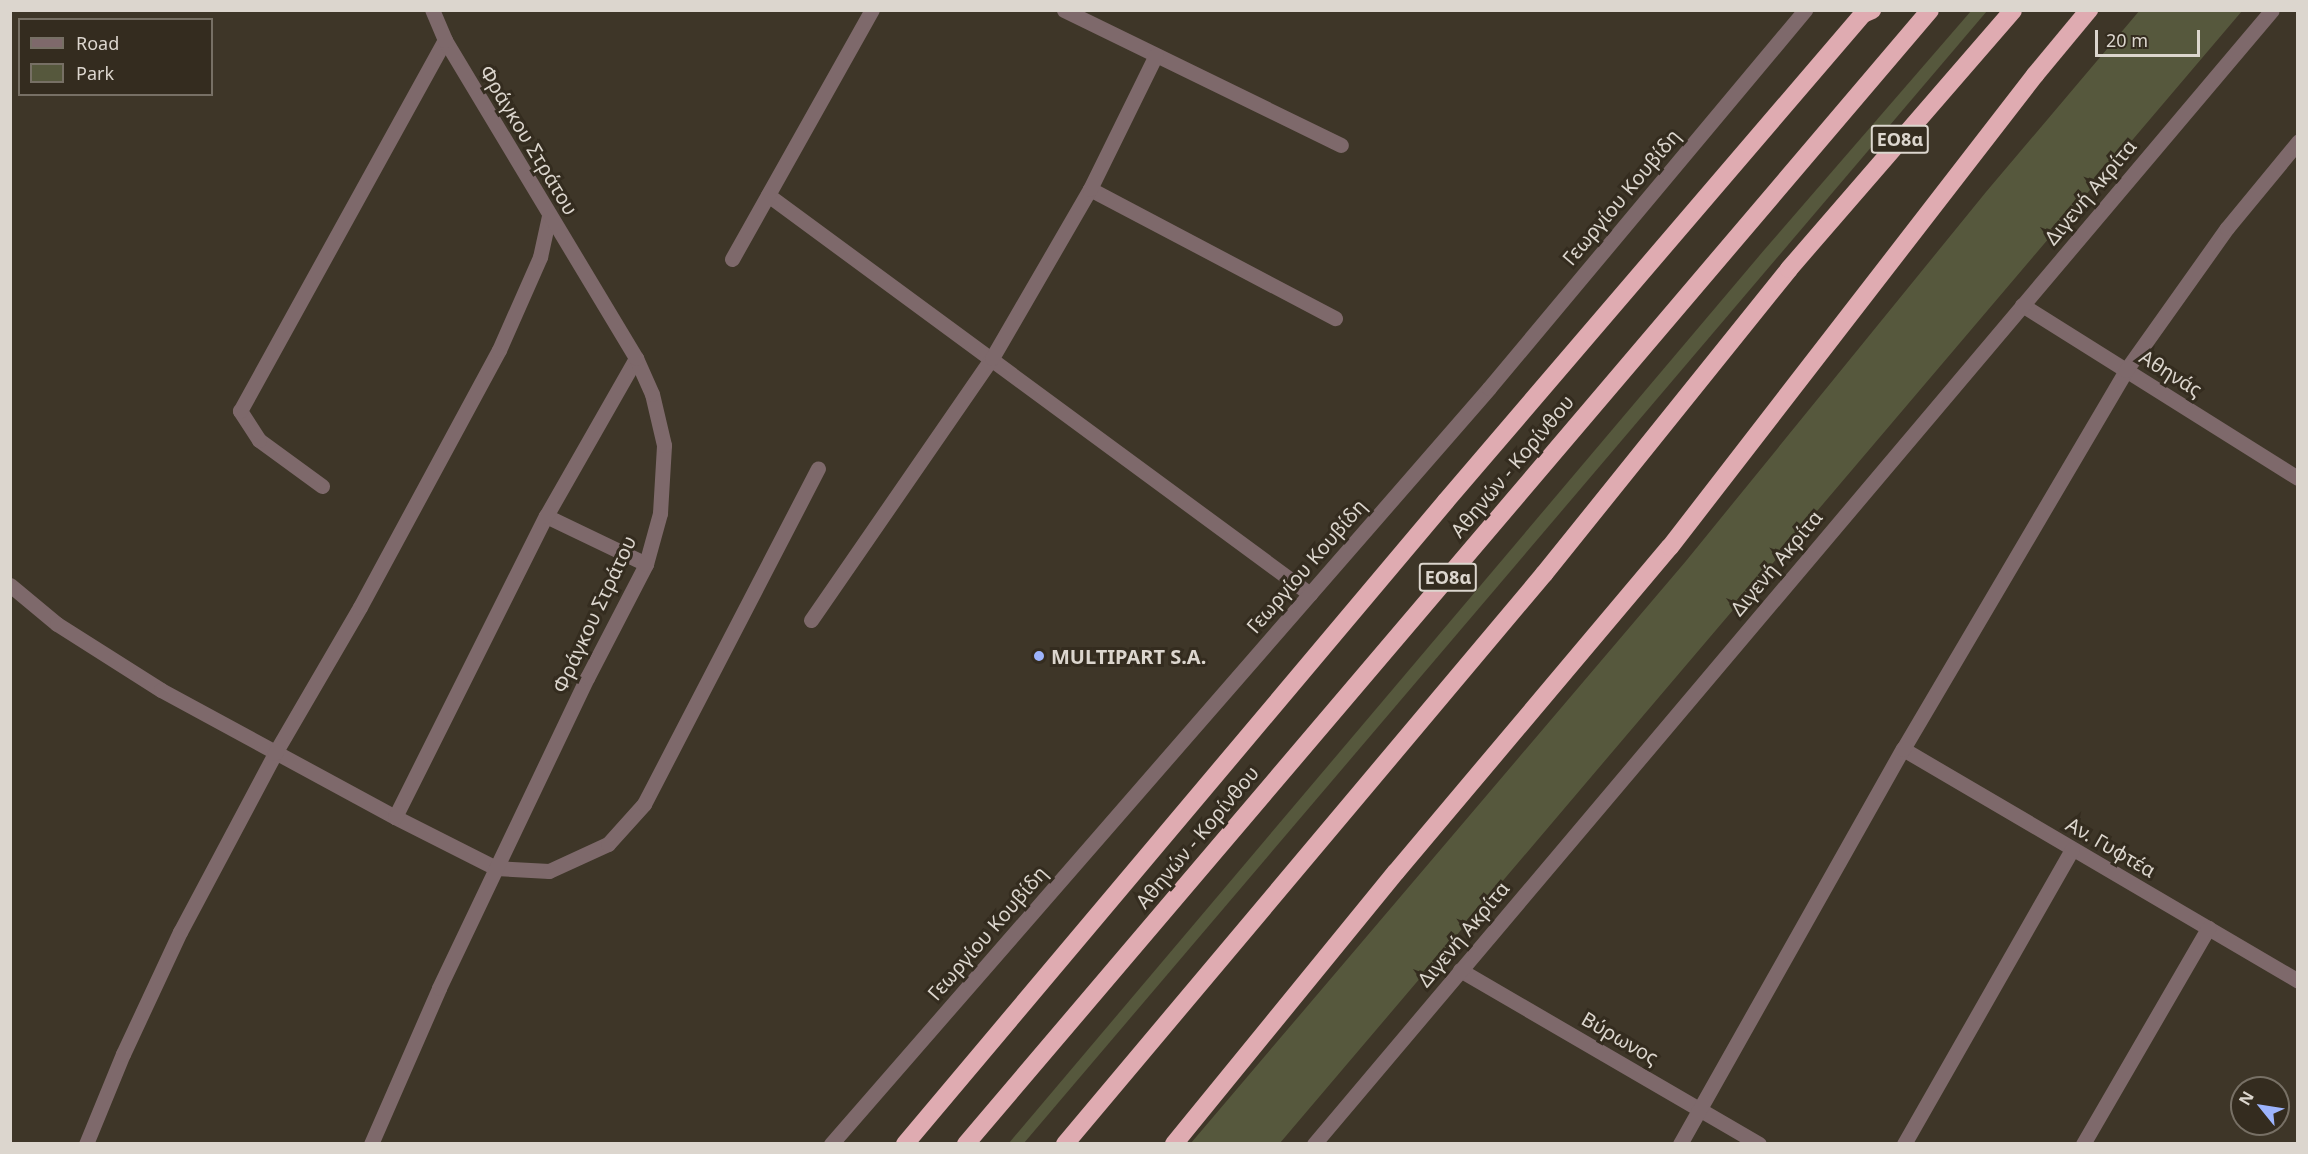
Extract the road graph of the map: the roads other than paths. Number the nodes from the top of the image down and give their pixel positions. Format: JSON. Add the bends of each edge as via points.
{"nodes":[{"id":1,"x":432,"y":10,"type":"edge"},
{"id":2,"x":872,"y":10,"type":"edge"},
{"id":3,"x":1064,"y":10,"type":"edge"},
{"id":4,"x":1805,"y":10,"type":"edge"},
{"id":5,"x":1872,"y":10,"type":"edge"},
{"id":6,"x":1930,"y":10,"type":"edge"},
{"id":7,"x":2013,"y":10,"type":"edge"},
{"id":8,"x":2090,"y":10,"type":"edge"},
{"id":9,"x":2272,"y":10,"type":"edge"},
{"id":10,"x":444,"y":40,"type":"junction"},
{"id":11,"x":1156,"y":55,"type":"junction"},
{"id":12,"x":2298,"y":142,"type":"edge"},
{"id":13,"x":1341,"y":145,"type":"dead end"},
{"id":14,"x":1090,"y":189,"type":"junction"},
{"id":15,"x":768,"y":195,"type":"junction"},
{"id":16,"x":549,"y":216,"type":"junction"},
{"id":17,"x":732,"y":259,"type":"dead end"},
{"id":18,"x":2022,"y":305,"type":"junction"},
{"id":19,"x":1335,"y":318,"type":"dead end"},
{"id":20,"x":636,"y":357,"type":"junction"},
{"id":21,"x":992,"y":358,"type":"junction"},
{"id":22,"x":2126,"y":370,"type":"junction"},
{"id":23,"x":818,"y":468,"type":"dead end"},
{"id":24,"x":2298,"y":478,"type":"edge"},
{"id":25,"x":322,"y":486,"type":"dead end"},
{"id":26,"x":546,"y":516,"type":"junction"},
{"id":27,"x":646,"y":564,"type":"junction"},
{"id":28,"x":10,"y":585,"type":"edge"},
{"id":29,"x":1310,"y":594,"type":"junction"},
{"id":30,"x":811,"y":620,"type":"dead end"},
{"id":31,"x":1904,"y":748,"type":"junction"},
{"id":32,"x":275,"y":753,"type":"junction"},
{"id":33,"x":395,"y":818,"type":"junction"},
{"id":34,"x":2072,"y":849,"type":"junction"},
{"id":35,"x":496,"y":868,"type":"junction"},
{"id":36,"x":2208,"y":928,"type":"junction"},
{"id":37,"x":1460,"y":970,"type":"junction"},
{"id":38,"x":2298,"y":981,"type":"edge"},
{"id":39,"x":1700,"y":1108,"type":"junction"},
{"id":40,"x":86,"y":1143,"type":"edge"},
{"id":41,"x":371,"y":1143,"type":"edge"},
{"id":42,"x":831,"y":1143,"type":"edge"},
{"id":43,"x":905,"y":1143,"type":"edge"},
{"id":44,"x":966,"y":1143,"type":"edge"},
{"id":45,"x":1065,"y":1143,"type":"edge"},
{"id":46,"x":1174,"y":1143,"type":"edge"},
{"id":47,"x":1314,"y":1143,"type":"edge"},
{"id":48,"x":1680,"y":1143,"type":"edge"},
{"id":49,"x":1759,"y":1143,"type":"edge"},
{"id":50,"x":1904,"y":1143,"type":"edge"},
{"id":51,"x":2083,"y":1143,"type":"edge"}],
"edges":[{"from":1,"to":10,"type":"street","name":"Φράγκου Στράτου"},
{"from":2,"to":15,"type":"street"},
{"from":3,"to":11,"type":"street"},
{"from":4,"to":29,"type":"street","name":"Γεωργίου Κουβίδη","via":[[1489,388]]},
{"from":5,"to":43,"type":"highway","via":[[1863,14],[1446,501]]},
{"from":6,"to":44,"type":"highway","name":"Αθηνών - Κορίνθου","number":"ΕΟ8α"},
{"from":7,"to":45,"type":"highway","number":"ΕΟ8α","via":[[1789,269],[1544,574]]},
{"from":8,"to":46,"type":"highway","via":[[2035,75],[1670,547]]},
{"from":9,"to":18,"type":"street","name":"Διγενή Ακρίτα"},
{"from":10,"to":16,"type":"street","name":"Φράγκου Στράτου"},
{"from":10,"to":25,"type":"street","via":[[240,411],[259,440]]},
{"from":11,"to":13,"type":"street"},
{"from":11,"to":14,"type":"street"},
{"from":12,"to":22,"type":"street","via":[[2227,228]]},
{"from":14,"to":19,"type":"street"},
{"from":14,"to":21,"type":"street"},
{"from":15,"to":17,"type":"street"},
{"from":15,"to":21,"type":"street"},
{"from":16,"to":20,"type":"street","name":"Φράγκου Στράτου"},
{"from":16,"to":32,"type":"street","via":[[540,257],[499,350],[360,607]]},
{"from":18,"to":22,"type":"street","name":"Αθηνάς"},
{"from":18,"to":37,"type":"street","name":"Διγενή Ακρίτα"},
{"from":20,"to":26,"type":"street"},
{"from":20,"to":27,"type":"street","name":"Φράγκου Στράτου","via":[[652,394],[664,445],[660,513]]},
{"from":21,"to":29,"type":"street"},
{"from":21,"to":30,"type":"street"},
{"from":22,"to":24,"type":"street","name":"Αθηνάς"},
{"from":22,"to":31,"type":"street"},
{"from":23,"to":35,"type":"street","via":[[644,804],[608,844],[549,871]]},
{"from":26,"to":27,"type":"street"},
{"from":26,"to":33,"type":"street"},
{"from":27,"to":35,"type":"street","name":"Φράγκου Στράτου"},
{"from":28,"to":32,"type":"street","via":[[57,624],[161,690]]},
{"from":29,"to":42,"type":"street","name":"Γεωργίου Κουβίδη"},
{"from":31,"to":34,"type":"street","name":"Αν. Γυφτέα"},
{"from":31,"to":39,"type":"street"},
{"from":32,"to":33,"type":"street"},
{"from":32,"to":40,"type":"street","via":[[180,932]]},
{"from":33,"to":35,"type":"street"},
{"from":34,"to":36,"type":"street","name":"Αν. Γυφτέα"},
{"from":34,"to":50,"type":"street"},
{"from":35,"to":41,"type":"street","name":"Φράγκου Στράτου"},
{"from":36,"to":38,"type":"street","name":"Αν. Γυφτέα"},
{"from":36,"to":51,"type":"street"},
{"from":37,"to":39,"type":"street","name":"Βύρωνος"},
{"from":37,"to":47,"type":"street","name":"Διγενή Ακρίτα"},
{"from":39,"to":48,"type":"street"},
{"from":39,"to":49,"type":"street","name":"Βύρωνος"}]}
